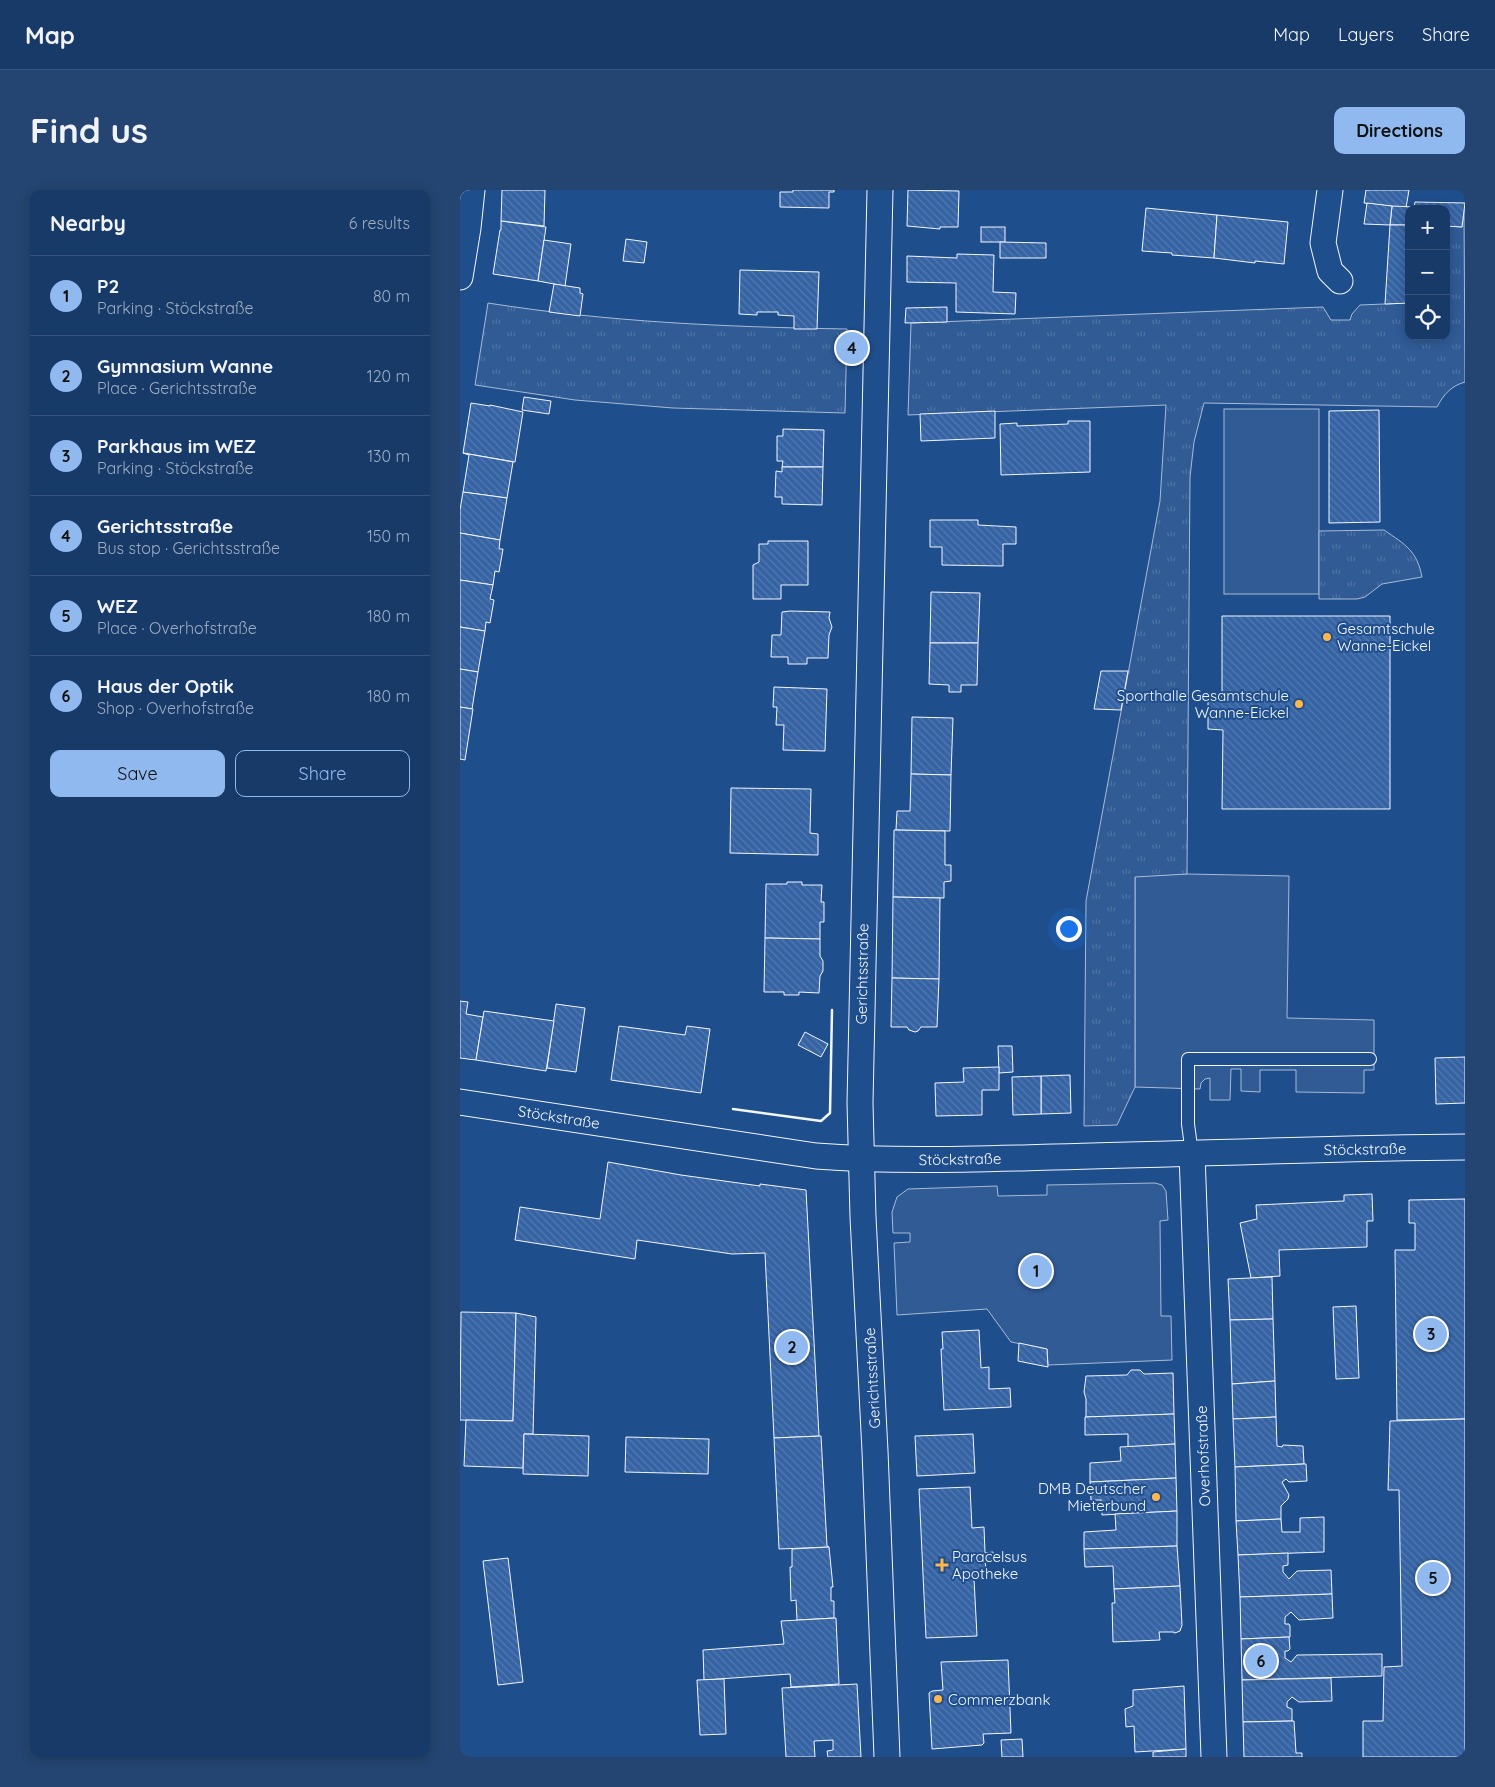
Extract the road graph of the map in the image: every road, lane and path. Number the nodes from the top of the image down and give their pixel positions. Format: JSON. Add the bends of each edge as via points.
{"nodes":[{"id":1,"x":472,"y":190,"type":"edge"},
{"id":2,"x":880,"y":190,"type":"edge"},
{"id":3,"x":1330,"y":190,"type":"edge"},
{"id":4,"x":460,"y":277,"type":"edge"},
{"id":5,"x":1340,"y":281,"type":"dead end"},
{"id":6,"x":1370,"y":1059,"type":"dead end"},
{"id":7,"x":460,"y":1102,"type":"edge"},
{"id":8,"x":1465,"y":1147,"type":"edge"},
{"id":9,"x":1192,"y":1154,"type":"junction"},
{"id":10,"x":860,"y":1159,"type":"junction"},
{"id":11,"x":888,"y":1757,"type":"edge"},
{"id":12,"x":1214,"y":1757,"type":"edge"}],
"edges":[{"from":1,"to":4,"type":"street"},
{"from":2,"to":10,"type":"street","name":"Gerichtsstraße"},
{"from":3,"to":5,"type":"street","via":[[1323,243],[1330,271]]},
{"from":6,"to":9,"type":"lane","via":[[1188,1058],[1188,1124]]},
{"from":7,"to":10,"type":"street","name":"Stöckstraße","via":[[816,1156]]},
{"from":8,"to":9,"type":"street","name":"Stöckstraße"},
{"from":9,"to":10,"type":"street","name":"Stöckstraße"},
{"from":9,"to":12,"type":"street","name":"Overhofstraße"},
{"from":10,"to":11,"type":"street","name":"Gerichtsstraße"}]}
